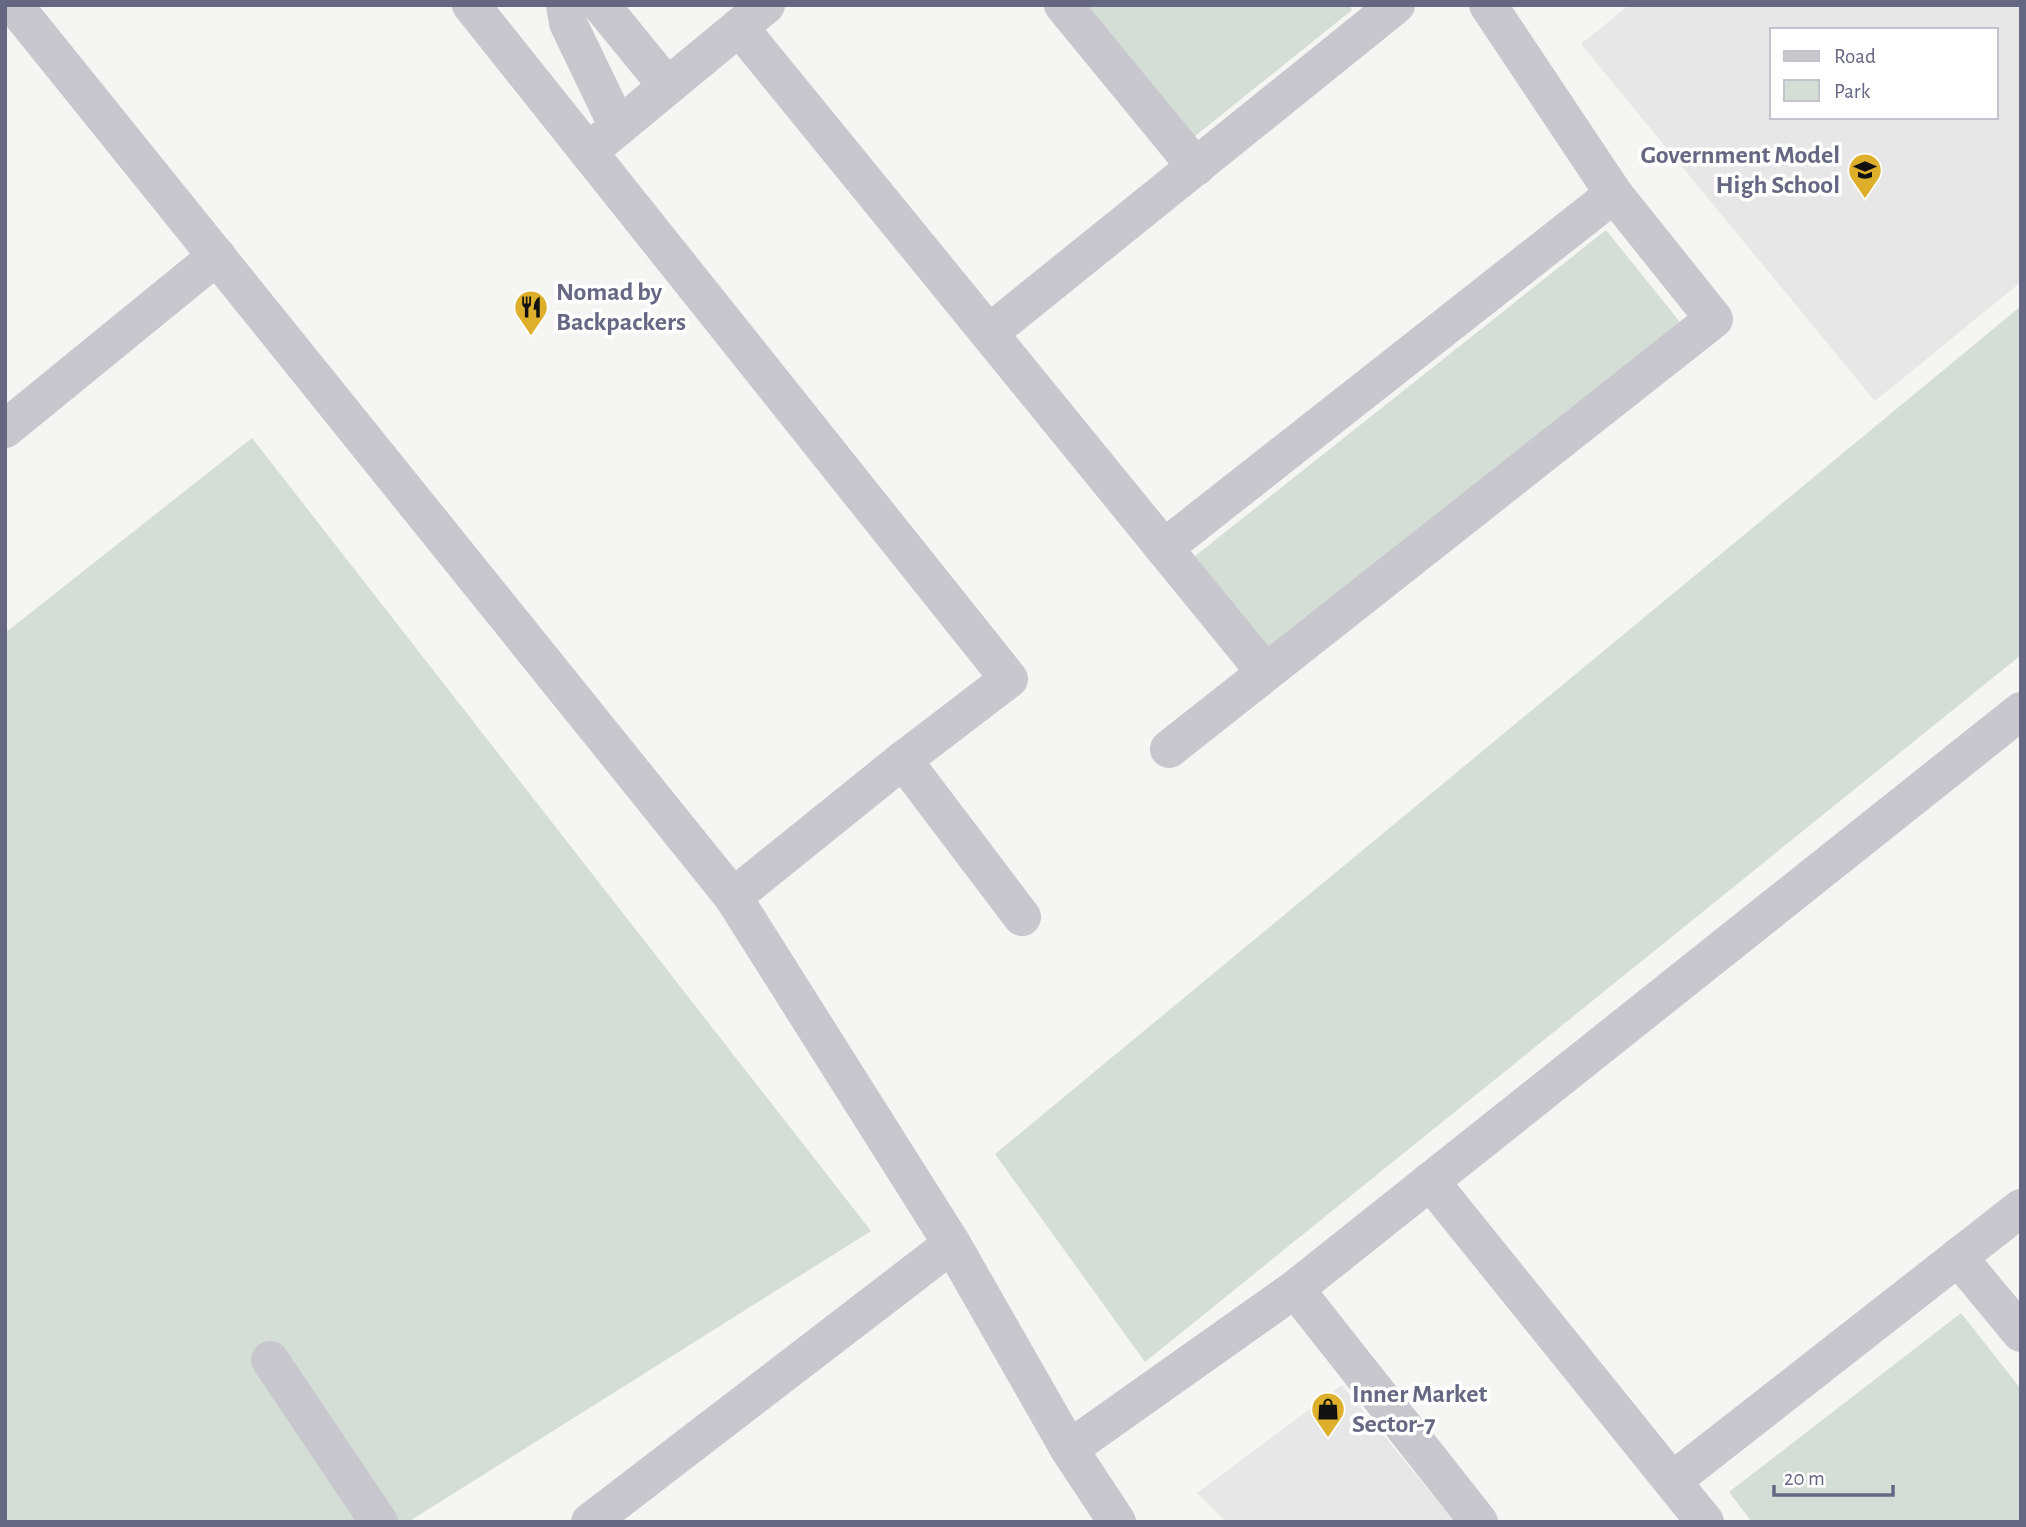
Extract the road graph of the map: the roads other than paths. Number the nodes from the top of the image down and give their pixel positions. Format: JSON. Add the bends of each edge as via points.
{"nodes":[{"id":1,"x":14,"y":5,"type":"edge"},
{"id":2,"x":471,"y":5,"type":"edge"},
{"id":3,"x":565,"y":5,"type":"edge"},
{"id":4,"x":601,"y":5,"type":"edge"},
{"id":5,"x":1063,"y":5,"type":"edge"},
{"id":6,"x":1488,"y":5,"type":"edge"},
{"id":7,"x":1384,"y":9,"type":"edge"},
{"id":8,"x":752,"y":16,"type":"edge"},
{"id":9,"x":667,"y":86,"type":"junction"},
{"id":10,"x":618,"y":127,"type":"junction"},
{"id":11,"x":588,"y":152,"type":"junction"},
{"id":12,"x":1196,"y":167,"type":"junction"},
{"id":13,"x":1614,"y":194,"type":"junction"},
{"id":14,"x":217,"y":256,"type":"junction"},
{"id":15,"x":989,"y":334,"type":"junction"},
{"id":16,"x":5,"y":429,"type":"edge"},
{"id":17,"x":1164,"y":548,"type":"junction"},
{"id":18,"x":1265,"y":671,"type":"junction"},
{"id":19,"x":2021,"y":711,"type":"edge"},
{"id":20,"x":1169,"y":749,"type":"dead end"},
{"id":21,"x":903,"y":760,"type":"junction"},
{"id":22,"x":733,"y":897,"type":"junction"},
{"id":23,"x":1022,"y":917,"type":"dead end"},
{"id":24,"x":1430,"y":1181,"type":"junction"},
{"id":25,"x":2021,"y":1208,"type":"edge"},
{"id":26,"x":952,"y":1244,"type":"junction"},
{"id":27,"x":1958,"y":1257,"type":"junction"},
{"id":28,"x":1295,"y":1289,"type":"junction"},
{"id":29,"x":2021,"y":1333,"type":"edge"},
{"id":30,"x":270,"y":1360,"type":"dead end"},
{"id":31,"x":1069,"y":1449,"type":"junction"},
{"id":32,"x":1672,"y":1481,"type":"junction"},
{"id":33,"x":379,"y":1522,"type":"edge"},
{"id":34,"x":590,"y":1522,"type":"edge"},
{"id":35,"x":1117,"y":1522,"type":"edge"},
{"id":36,"x":1479,"y":1522,"type":"edge"},
{"id":37,"x":1705,"y":1522,"type":"edge"}],
"edges":[{"from":1,"to":14,"type":"street"},
{"from":2,"to":11,"type":"street"},
{"from":3,"to":10,"type":"street","via":[[568,23]]},
{"from":4,"to":9,"type":"street"},
{"from":5,"to":12,"type":"street"},
{"from":6,"to":13,"type":"street"},
{"from":7,"to":12,"type":"street"},
{"from":8,"to":9,"type":"street"},
{"from":8,"to":15,"type":"street"},
{"from":9,"to":10,"type":"street"},
{"from":10,"to":11,"type":"street"},
{"from":11,"to":21,"type":"street","via":[[1009,679]]},
{"from":12,"to":15,"type":"street"},
{"from":13,"to":17,"type":"street"},
{"from":13,"to":18,"type":"street","via":[[1714,319]]},
{"from":14,"to":16,"type":"street"},
{"from":14,"to":22,"type":"street"},
{"from":15,"to":17,"type":"street"},
{"from":17,"to":18,"type":"street"},
{"from":18,"to":20,"type":"street"},
{"from":19,"to":24,"type":"street"},
{"from":21,"to":22,"type":"street"},
{"from":21,"to":23,"type":"street"},
{"from":22,"to":26,"type":"street"},
{"from":24,"to":28,"type":"street"},
{"from":24,"to":32,"type":"street"},
{"from":25,"to":27,"type":"street"},
{"from":26,"to":31,"type":"street"},
{"from":26,"to":34,"type":"street"},
{"from":27,"to":29,"type":"street"},
{"from":27,"to":32,"type":"street"},
{"from":28,"to":31,"type":"street"},
{"from":28,"to":36,"type":"street"},
{"from":30,"to":33,"type":"street"},
{"from":31,"to":35,"type":"street"},
{"from":32,"to":37,"type":"street"}]}
